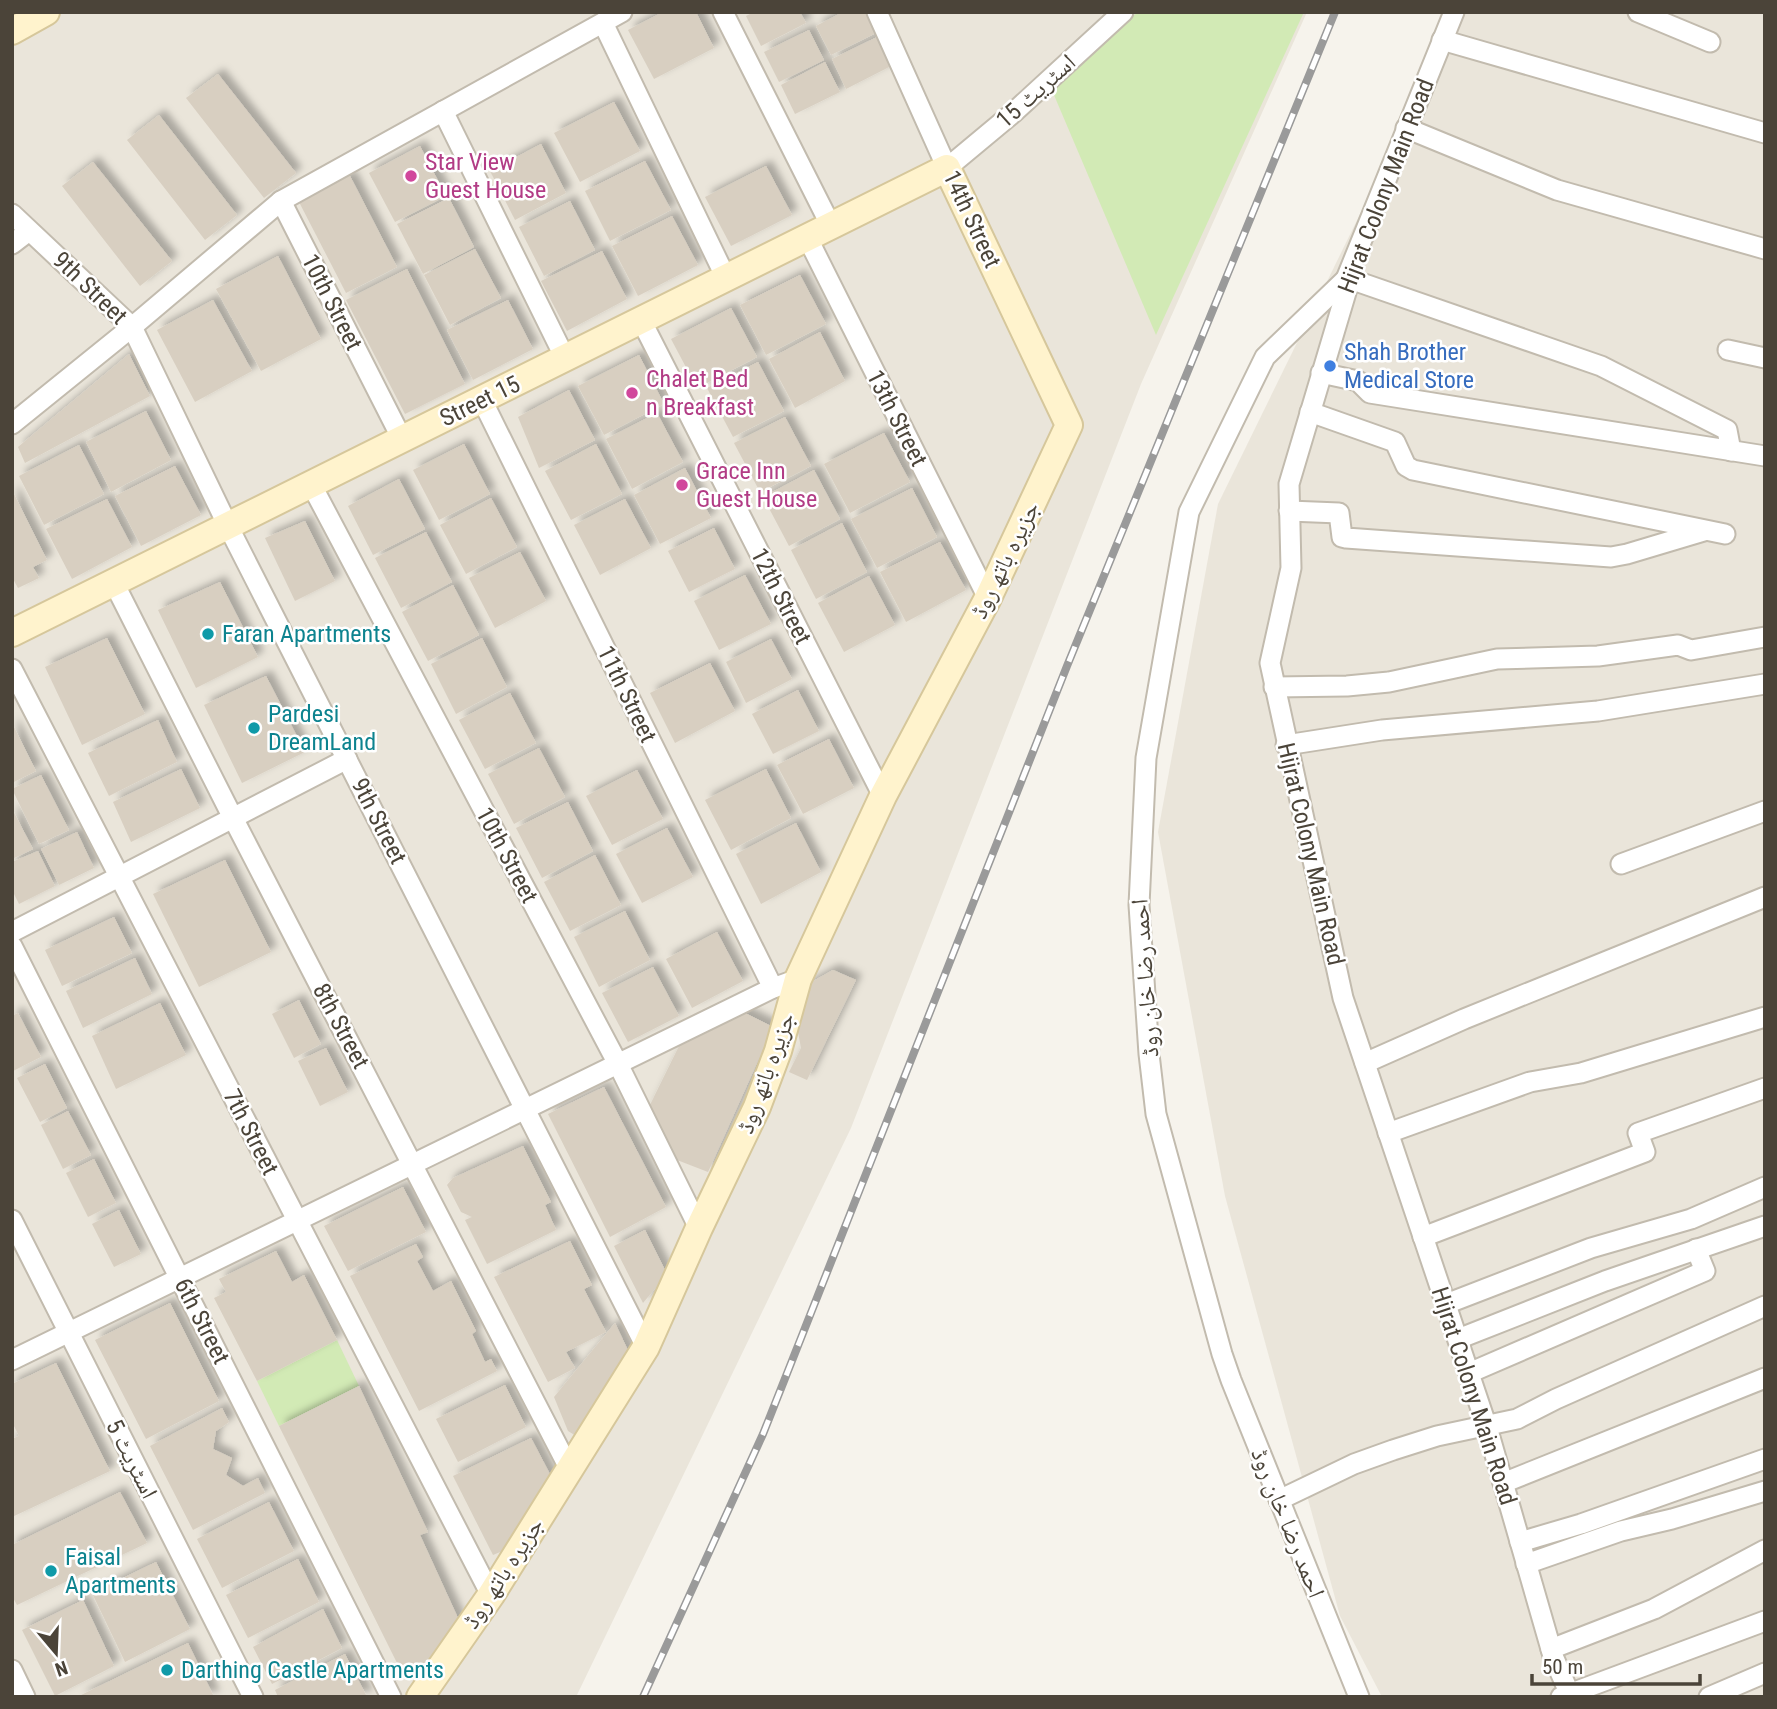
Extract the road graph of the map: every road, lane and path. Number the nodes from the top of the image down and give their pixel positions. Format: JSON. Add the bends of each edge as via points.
{"nodes":[{"id":1,"x":46,"y":12,"type":"edge"},
{"id":2,"x":622,"y":12,"type":"edge"},
{"id":3,"x":723,"y":12,"type":"edge"},
{"id":4,"x":897,"y":12,"type":"edge"},
{"id":5,"x":1123,"y":12,"type":"edge"},
{"id":6,"x":1454,"y":12,"type":"edge"},
{"id":7,"x":1638,"y":12,"type":"edge"},
{"id":8,"x":880,"y":20,"type":"edge"},
{"id":9,"x":603,"y":23,"type":"junction"},
{"id":10,"x":12,"y":31,"type":"edge"},
{"id":11,"x":1442,"y":40,"type":"junction"},
{"id":12,"x":1710,"y":42,"type":"dead end"},
{"id":13,"x":443,"y":111,"type":"junction"},
{"id":14,"x":1406,"y":128,"type":"junction"},
{"id":15,"x":1765,"y":133,"type":"edge"},
{"id":16,"x":947,"y":168,"type":"junction"},
{"id":17,"x":281,"y":201,"type":"junction"},
{"id":18,"x":12,"y":214,"type":"edge"},
{"id":19,"x":831,"y":226,"type":"junction"},
{"id":20,"x":30,"y":231,"type":"junction"},
{"id":21,"x":807,"y":237,"type":"junction"},
{"id":22,"x":12,"y":244,"type":"edge"},
{"id":23,"x":1765,"y":248,"type":"edge"},
{"id":24,"x":726,"y":278,"type":"junction"},
{"id":25,"x":1348,"y":279,"type":"junction"},
{"id":26,"x":640,"y":320,"type":"junction"},
{"id":27,"x":132,"y":327,"type":"junction"},
{"id":28,"x":1728,"y":350,"type":"dead end"},
{"id":29,"x":565,"y":358,"type":"junction"},
{"id":30,"x":1765,"y":358,"type":"edge"},
{"id":31,"x":1321,"y":373,"type":"junction"},
{"id":32,"x":482,"y":400,"type":"junction"},
{"id":33,"x":1310,"y":412,"type":"junction"},
{"id":34,"x":12,"y":424,"type":"edge"},
{"id":35,"x":1069,"y":425,"type":"joint"},
{"id":36,"x":402,"y":439,"type":"junction"},
{"id":37,"x":1731,"y":451,"type":"junction"},
{"id":38,"x":1765,"y":456,"type":"edge"},
{"id":39,"x":311,"y":484,"type":"junction"},
{"id":40,"x":1289,"y":511,"type":"junction"},
{"id":41,"x":228,"y":526,"type":"junction"},
{"id":42,"x":114,"y":583,"type":"junction"},
{"id":43,"x":988,"y":598,"type":"junction"},
{"id":44,"x":12,"y":633,"type":"edge"},
{"id":45,"x":1765,"y":637,"type":"edge"},
{"id":46,"x":12,"y":669,"type":"edge"},
{"id":47,"x":1765,"y":684,"type":"edge"},
{"id":48,"x":1274,"y":687,"type":"junction"},
{"id":49,"x":1286,"y":745,"type":"junction"},
{"id":50,"x":347,"y":759,"type":"junction"},
{"id":51,"x":883,"y":796,"type":"junction"},
{"id":52,"x":1765,"y":811,"type":"edge"},
{"id":53,"x":233,"y":818,"type":"junction"},
{"id":54,"x":1621,"y":864,"type":"dead end"},
{"id":55,"x":120,"y":877,"type":"junction"},
{"id":56,"x":1765,"y":897,"type":"edge"},
{"id":57,"x":12,"y":932,"type":"edge"},
{"id":58,"x":12,"y":946,"type":"edge"},
{"id":59,"x":785,"y":984,"type":"junction"},
{"id":60,"x":1765,"y":1017,"type":"edge"},
{"id":61,"x":1365,"y":1063,"type":"junction"},
{"id":62,"x":618,"y":1064,"type":"junction"},
{"id":63,"x":1765,"y":1088,"type":"edge"},
{"id":64,"x":526,"y":1109,"type":"junction"},
{"id":65,"x":1388,"y":1133,"type":"junction"},
{"id":66,"x":413,"y":1164,"type":"junction"},
{"id":67,"x":1765,"y":1187,"type":"edge"},
{"id":68,"x":12,"y":1220,"type":"edge"},
{"id":69,"x":297,"y":1221,"type":"junction"},
{"id":70,"x":1765,"y":1226,"type":"edge"},
{"id":71,"x":699,"y":1228,"type":"junction"},
{"id":72,"x":1423,"y":1237,"type":"junction"},
{"id":73,"x":1696,"y":1249,"type":"junction"},
{"id":74,"x":181,"y":1278,"type":"junction"},
{"id":75,"x":1446,"y":1304,"type":"junction"},
{"id":76,"x":1765,"y":1306,"type":"edge"},
{"id":77,"x":68,"y":1333,"type":"junction"},
{"id":78,"x":1458,"y":1339,"type":"junction"},
{"id":79,"x":646,"y":1347,"type":"junction"},
{"id":80,"x":12,"y":1360,"type":"edge"},
{"id":81,"x":1469,"y":1373,"type":"junction"},
{"id":82,"x":1765,"y":1378,"type":"edge"},
{"id":83,"x":1487,"y":1427,"type":"junction"},
{"id":84,"x":1765,"y":1459,"type":"edge"},
{"id":85,"x":569,"y":1468,"type":"junction"},
{"id":86,"x":1503,"y":1483,"type":"junction"},
{"id":87,"x":1765,"y":1491,"type":"edge"},
{"id":88,"x":1279,"y":1500,"type":"junction"},
{"id":89,"x":1520,"y":1542,"type":"junction"},
{"id":90,"x":1765,"y":1549,"type":"edge"},
{"id":91,"x":1526,"y":1564,"type":"junction"},
{"id":92,"x":491,"y":1595,"type":"junction"},
{"id":93,"x":1765,"y":1621,"type":"edge"},
{"id":94,"x":1551,"y":1649,"type":"junction"},
{"id":95,"x":12,"y":1670,"type":"edge"},
{"id":96,"x":1765,"y":1673,"type":"edge"},
{"id":97,"x":1567,"y":1695,"type":"edge"},
{"id":98,"x":25,"y":1697,"type":"edge"},
{"id":99,"x":253,"y":1697,"type":"edge"},
{"id":100,"x":391,"y":1697,"type":"edge"},
{"id":101,"x":420,"y":1697,"type":"edge"},
{"id":102,"x":1359,"y":1697,"type":"edge"},
{"id":103,"x":1710,"y":1697,"type":"edge"}],
"edges":[{"from":1,"to":10,"type":"street"},
{"from":2,"to":9,"type":"street"},
{"from":3,"to":19,"type":"street"},
{"from":4,"to":8,"type":"street"},
{"from":5,"to":16,"type":"street","name":"اسٹریٹ 15"},
{"from":6,"to":11,"type":"street","name":"Hijrat Colony Main Road"},
{"from":7,"to":12,"type":"street"},
{"from":8,"to":16,"type":"street","name":"14th Street"},
{"from":9,"to":13,"type":"street"},
{"from":9,"to":24,"type":"street"},
{"from":11,"to":14,"type":"street","name":"Hijrat Colony Main Road"},
{"from":11,"to":15,"type":"street"},
{"from":13,"to":17,"type":"street"},
{"from":13,"to":29,"type":"street"},
{"from":14,"to":23,"type":"street","via":[[1557,190]]},
{"from":14,"to":25,"type":"street","name":"Hijrat Colony Main Road"},
{"from":16,"to":19,"type":"street","name":"Street 15"},
{"from":16,"to":35,"type":"street","name":"14th Street"},
{"from":17,"to":27,"type":"street"},
{"from":17,"to":36,"type":"street","name":"10th Street"},
{"from":18,"to":20,"type":"street","name":"9th Street"},
{"from":19,"to":21,"type":"street","name":"Street 15"},
{"from":20,"to":22,"type":"street"},
{"from":20,"to":27,"type":"street","name":"9th Street"},
{"from":21,"to":24,"type":"street","name":"Street 15"},
{"from":21,"to":43,"type":"street","name":"13th Street"},
{"from":24,"to":26,"type":"street","name":"Street 15"},
{"from":25,"to":31,"type":"street","name":"Hijrat Colony Main Road"},
{"from":25,"to":37,"type":"street","via":[[1601,366],[1727,430]]},
{"from":25,"to":88,"type":"street","name":"احمد رضا خان روڈ","via":[[1265,357],[1189,512],[1146,758],[1139,905],[1156,1114],[1231,1380]]},
{"from":26,"to":29,"type":"street","name":"Street 15"},
{"from":26,"to":51,"type":"street","name":"12th Street"},
{"from":27,"to":34,"type":"street"},
{"from":27,"to":41,"type":"street","name":"9th Street"},
{"from":28,"to":30,"type":"street"},
{"from":29,"to":32,"type":"street","name":"Street 15"},
{"from":31,"to":33,"type":"street","name":"Hijrat Colony Main Road"},
{"from":31,"to":37,"type":"street","via":[[1358,381],[1370,393]]},
{"from":32,"to":36,"type":"street","name":"Street 15"},
{"from":32,"to":59,"type":"street","name":"11th Street"},
{"from":33,"to":40,"type":"street","name":"Hijrat Colony Main Road","via":[[1289,484]]},
{"from":33,"to":40,"type":"street","via":[[1395,442],[1406,466],[1413,470],[1716,532],[1611,557],[1346,538],[1342,537],[1339,513]]},
{"from":35,"to":43,"type":"street","name":"جزیرہ باتھ روڈ"},
{"from":36,"to":39,"type":"street","name":"Street 15"},
{"from":37,"to":38,"type":"street"},
{"from":39,"to":41,"type":"street","name":"Street 15"},
{"from":39,"to":62,"type":"street","name":"10th Street"},
{"from":40,"to":48,"type":"street","name":"Hijrat Colony Main Road","via":[[1291,568],[1270,663]]},
{"from":41,"to":42,"type":"street","name":"Street 15"},
{"from":41,"to":50,"type":"street","name":"9th Street"},
{"from":42,"to":44,"type":"street","name":"Street 15"},
{"from":42,"to":53,"type":"street","name":"8th Street"},
{"from":43,"to":51,"type":"street","name":"جزیرہ باتھ روڈ"},
{"from":45,"to":48,"type":"street","via":[[1691,650],[1678,645],[1598,656],[1497,659],[1389,682]]},
{"from":46,"to":55,"type":"street","name":"7th Street"},
{"from":47,"to":49,"type":"street","via":[[1598,711],[1382,730]]},
{"from":48,"to":49,"type":"street","name":"Hijrat Colony Main Road"},
{"from":49,"to":61,"type":"street","name":"Hijrat Colony Main Road","via":[[1343,998]]},
{"from":50,"to":53,"type":"street"},
{"from":50,"to":64,"type":"street","name":"9th Street"},
{"from":51,"to":59,"type":"street","name":"جزیرہ باتھ روڈ"},
{"from":52,"to":54,"type":"street"},
{"from":53,"to":55,"type":"street"},
{"from":53,"to":66,"type":"street","name":"8th Street"},
{"from":55,"to":57,"type":"street"},
{"from":55,"to":69,"type":"street","name":"7th Street"},
{"from":56,"to":61,"type":"street"},
{"from":58,"to":74,"type":"street","name":"6th Street"},
{"from":59,"to":62,"type":"street"},
{"from":59,"to":71,"type":"street","name":"جزیرہ باتھ روڈ","via":[[778,1051],[758,1107]]},
{"from":60,"to":65,"type":"street","via":[[1581,1073],[1531,1082]]},
{"from":61,"to":65,"type":"street","name":"Hijrat Colony Main Road"},
{"from":62,"to":64,"type":"street"},
{"from":62,"to":71,"type":"street","name":"10th Street"},
{"from":63,"to":72,"type":"street","via":[[1638,1133],[1645,1152]]},
{"from":64,"to":66,"type":"street"},
{"from":64,"to":79,"type":"street","name":"9th Street"},
{"from":65,"to":72,"type":"street","name":"Hijrat Colony Main Road"},
{"from":66,"to":69,"type":"street"},
{"from":66,"to":85,"type":"street","name":"8th Street"},
{"from":67,"to":75,"type":"street","via":[[1690,1219],[1591,1248]]},
{"from":68,"to":77,"type":"street","name":"اسٹریٹ 5"},
{"from":69,"to":74,"type":"street"},
{"from":69,"to":92,"type":"street","name":"7th Street"},
{"from":70,"to":73,"type":"street"},
{"from":71,"to":79,"type":"street","name":"جزیرہ باتھ روڈ"},
{"from":72,"to":75,"type":"street","name":"Hijrat Colony Main Road"},
{"from":73,"to":78,"type":"street"},
{"from":73,"to":81,"type":"street","via":[[1704,1271]]},
{"from":74,"to":77,"type":"street"},
{"from":74,"to":100,"type":"street","name":"6th Street"},
{"from":75,"to":78,"type":"street","name":"Hijrat Colony Main Road"},
{"from":76,"to":83,"type":"street","via":[[1517,1419]]},
{"from":77,"to":80,"type":"street"},
{"from":77,"to":99,"type":"street","name":"اسٹریٹ 5"},
{"from":78,"to":81,"type":"street","name":"Hijrat Colony Main Road"},
{"from":79,"to":85,"type":"street","name":"جزیرہ باتھ روڈ"},
{"from":81,"to":83,"type":"street","name":"Hijrat Colony Main Road"},
{"from":82,"to":86,"type":"street"},
{"from":83,"to":86,"type":"street","name":"Hijrat Colony Main Road"},
{"from":83,"to":88,"type":"street","via":[[1437,1436],[1354,1464]]},
{"from":84,"to":89,"type":"street"},
{"from":85,"to":92,"type":"street","name":"جزیرہ باتھ روڈ"},
{"from":86,"to":89,"type":"street","name":"Hijrat Colony Main Road"},
{"from":87,"to":91,"type":"street","via":[[1620,1531]]},
{"from":88,"to":102,"type":"street","name":"احمد رضا خان روڈ"},
{"from":89,"to":91,"type":"street","name":"Hijrat Colony Main Road"},
{"from":90,"to":94,"type":"street","via":[[1654,1609]]},
{"from":91,"to":94,"type":"street","name":"Hijrat Colony Main Road"},
{"from":92,"to":101,"type":"street","name":"جزیرہ باتھ روڈ"},
{"from":93,"to":97,"type":"street"},
{"from":94,"to":97,"type":"street","name":"Hijrat Colony Main Road"},
{"from":95,"to":98,"type":"street"},
{"from":96,"to":103,"type":"street"}]}
